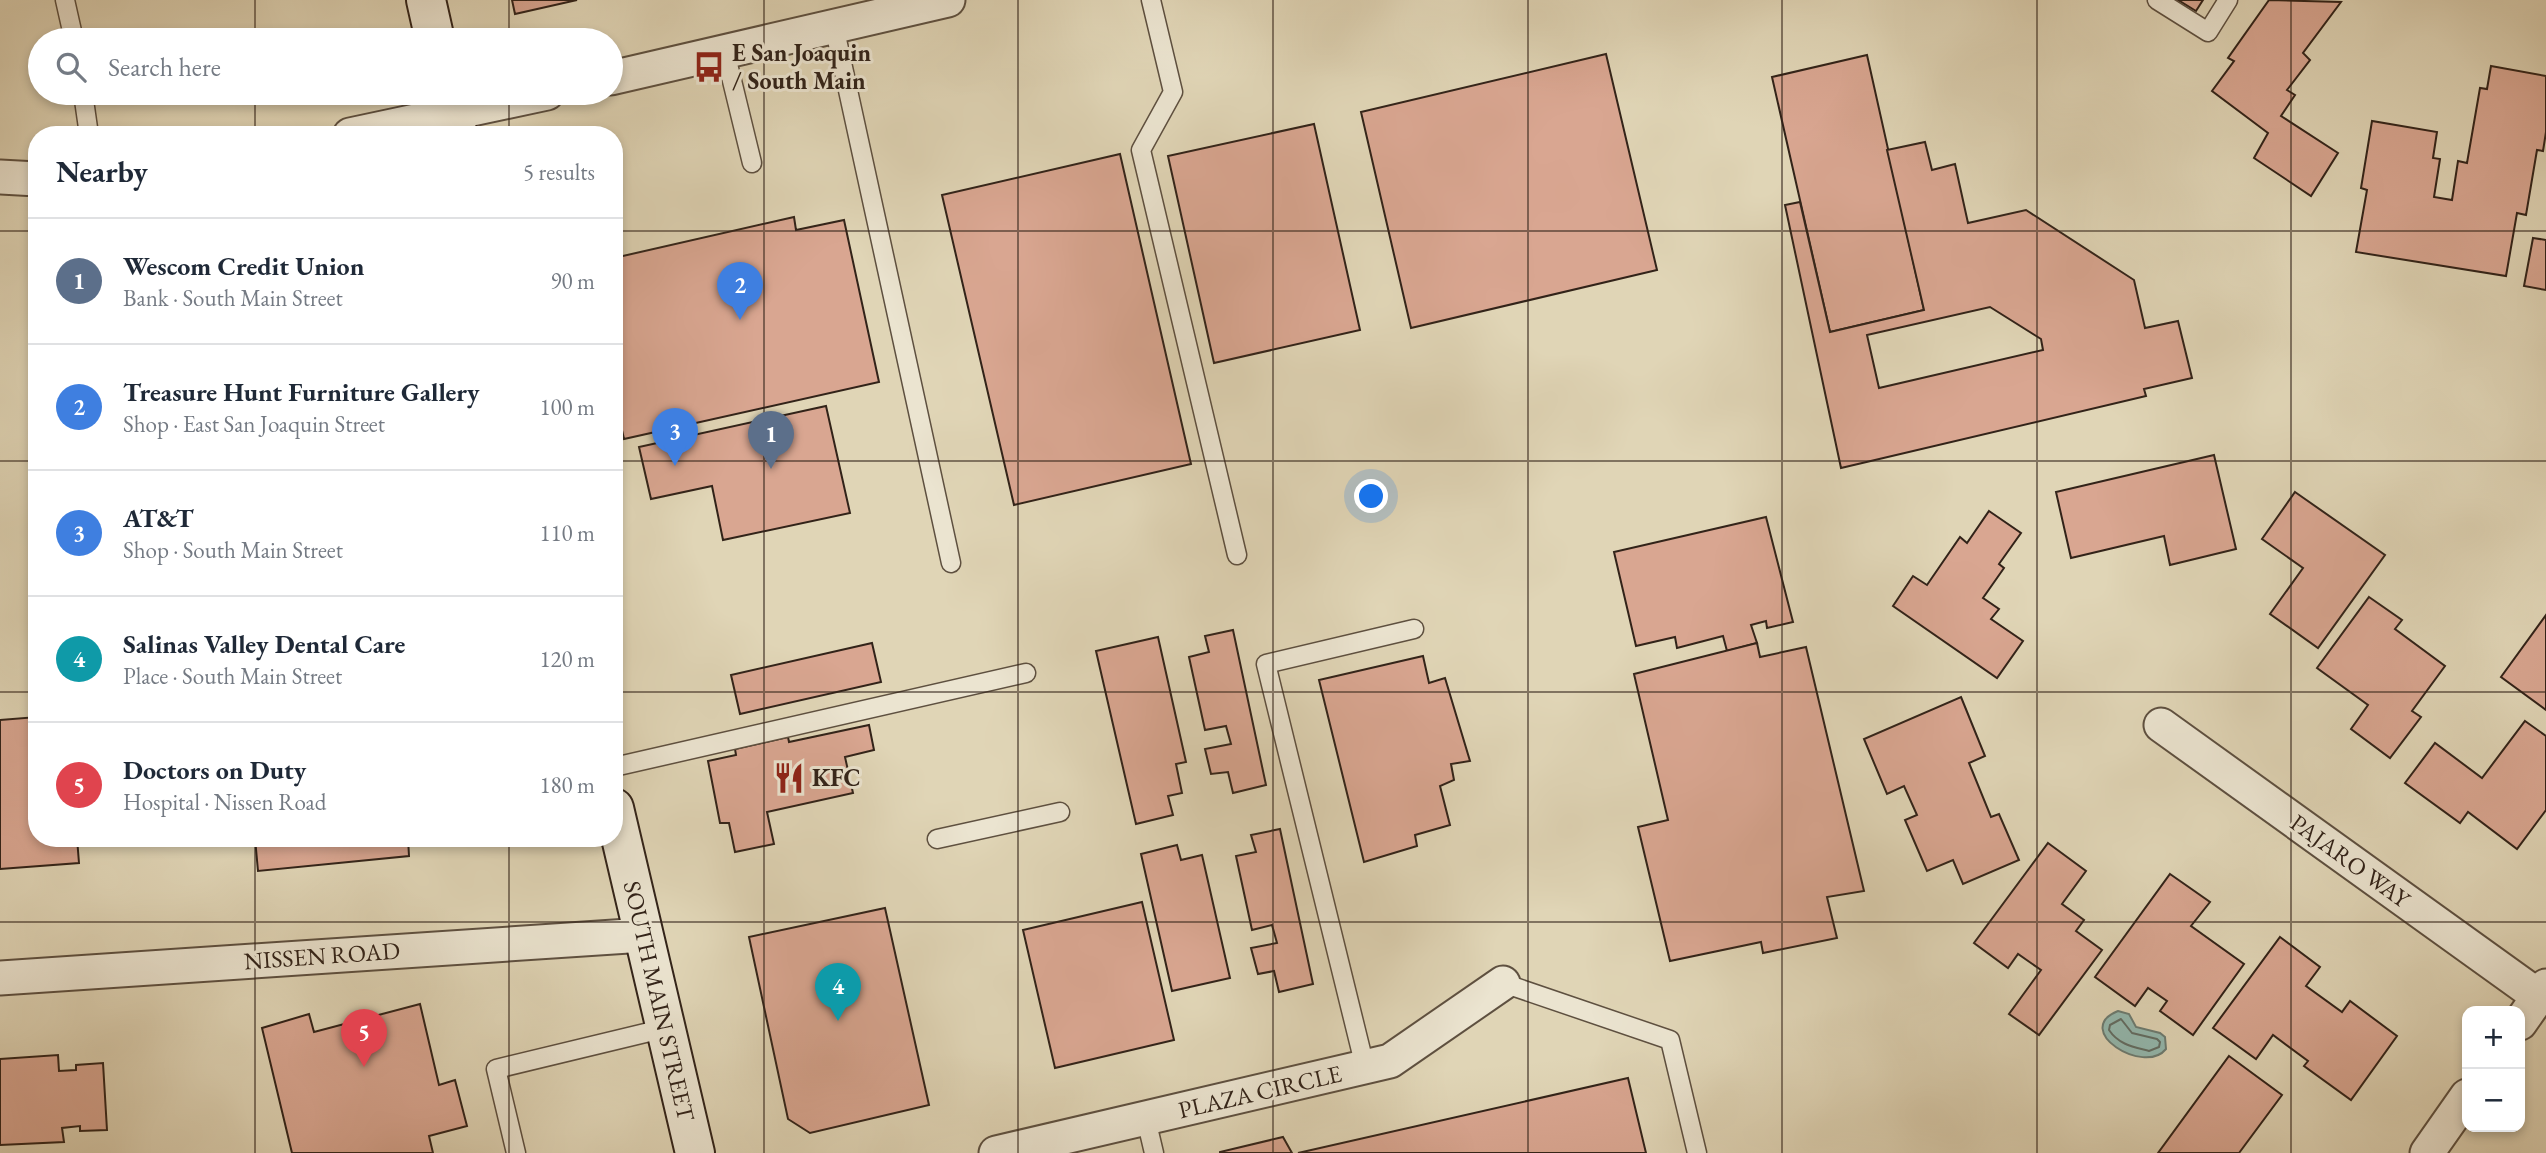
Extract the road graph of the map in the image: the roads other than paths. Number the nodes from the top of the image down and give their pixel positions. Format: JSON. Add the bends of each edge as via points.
{"nodes":[{"id":1,"x":65,"y":0,"type":"edge"},
{"id":2,"x":426,"y":0,"type":"edge"},
{"id":3,"x":948,"y":0,"type":"edge"},
{"id":4,"x":1151,"y":0,"type":"edge"},
{"id":5,"x":2157,"y":0,"type":"edge"},
{"id":6,"x":2228,"y":0,"type":"edge"},
{"id":7,"x":834,"y":26,"type":"junction"},
{"id":8,"x":71,"y":28,"type":"edge"},
{"id":9,"x":432,"y":28,"type":"edge"},
{"id":10,"x":725,"y":52,"type":"junction"},
{"id":11,"x":623,"y":75,"type":"edge"},
{"id":12,"x":85,"y":105,"type":"edge"},
{"id":13,"x":493,"y":105,"type":"edge"},
{"id":14,"x":453,"y":114,"type":"edge"},
{"id":15,"x":88,"y":126,"type":"edge"},
{"id":16,"x":394,"y":126,"type":"edge"},
{"id":17,"x":752,"y":163,"type":"dead end"},
{"id":18,"x":0,"y":177,"type":"edge"},
{"id":19,"x":28,"y":179,"type":"edge"},
{"id":20,"x":1237,"y":555,"type":"dead end"},
{"id":21,"x":951,"y":563,"type":"dead end"},
{"id":22,"x":1414,"y":629,"type":"dead end"},
{"id":23,"x":1026,"y":673,"type":"dead end"},
{"id":24,"x":2161,"y":725,"type":"dead end"},
{"id":25,"x":623,"y":765,"type":"edge"},
{"id":26,"x":1060,"y":812,"type":"dead end"},
{"id":27,"x":937,"y":839,"type":"dead end"},
{"id":28,"x":623,"y":846,"type":"edge"},
{"id":29,"x":644,"y":935,"type":"junction"},
{"id":30,"x":0,"y":978,"type":"edge"},
{"id":31,"x":1503,"y":983,"type":"joint"},
{"id":32,"x":2535,"y":1002,"type":"edge"},
{"id":33,"x":666,"y":1028,"type":"junction"},
{"id":34,"x":1366,"y":1067,"type":"junction"},
{"id":35,"x":2462,"y":1103,"type":"edge"},
{"id":36,"x":1146,"y":1119,"type":"junction"},
{"id":37,"x":516,"y":1153,"type":"edge"},
{"id":38,"x":695,"y":1153,"type":"edge"},
{"id":39,"x":996,"y":1153,"type":"edge"},
{"id":40,"x":1154,"y":1153,"type":"edge"},
{"id":41,"x":1698,"y":1153,"type":"edge"},
{"id":42,"x":2427,"y":1153,"type":"edge"}],
"edges":[{"from":1,"to":8,"type":"lane"},
{"from":2,"to":9,"type":"main road"},
{"from":3,"to":7,"type":"street"},
{"from":4,"to":20,"type":"lane","via":[[1173,92],[1141,150]]},
{"from":5,"to":6,"type":"lane","via":[[2208,32]]},
{"from":7,"to":10,"type":"street"},
{"from":7,"to":21,"type":"lane"},
{"from":10,"to":11,"type":"street"},
{"from":10,"to":17,"type":"lane"},
{"from":12,"to":15,"type":"lane"},
{"from":13,"to":14,"type":"street"},
{"from":14,"to":16,"type":"street"},
{"from":18,"to":19,"type":"street"},
{"from":22,"to":34,"type":"lane","via":[[1266,664]]},
{"from":23,"to":25,"type":"lane"},
{"from":24,"to":32,"type":"street","name":"PAJARO WAY"},
{"from":26,"to":27,"type":"lane"},
{"from":28,"to":29,"type":"main road","name":"SOUTH MAIN STREET"},
{"from":29,"to":30,"type":"street","name":"NISSEN ROAD"},
{"from":29,"to":33,"type":"main road","name":"SOUTH MAIN STREET"},
{"from":31,"to":34,"type":"street","name":"PLAZA CIRCLE","via":[[1390,1061]]},
{"from":31,"to":41,"type":"lane","via":[[1671,1040]]},
{"from":33,"to":37,"type":"lane","via":[[496,1069]]},
{"from":33,"to":38,"type":"main road","name":"SOUTH MAIN STREET"},
{"from":34,"to":36,"type":"street","name":"PLAZA CIRCLE"},
{"from":35,"to":42,"type":"street"},
{"from":36,"to":39,"type":"street","name":"PLAZA CIRCLE"},
{"from":36,"to":40,"type":"lane"}]}
